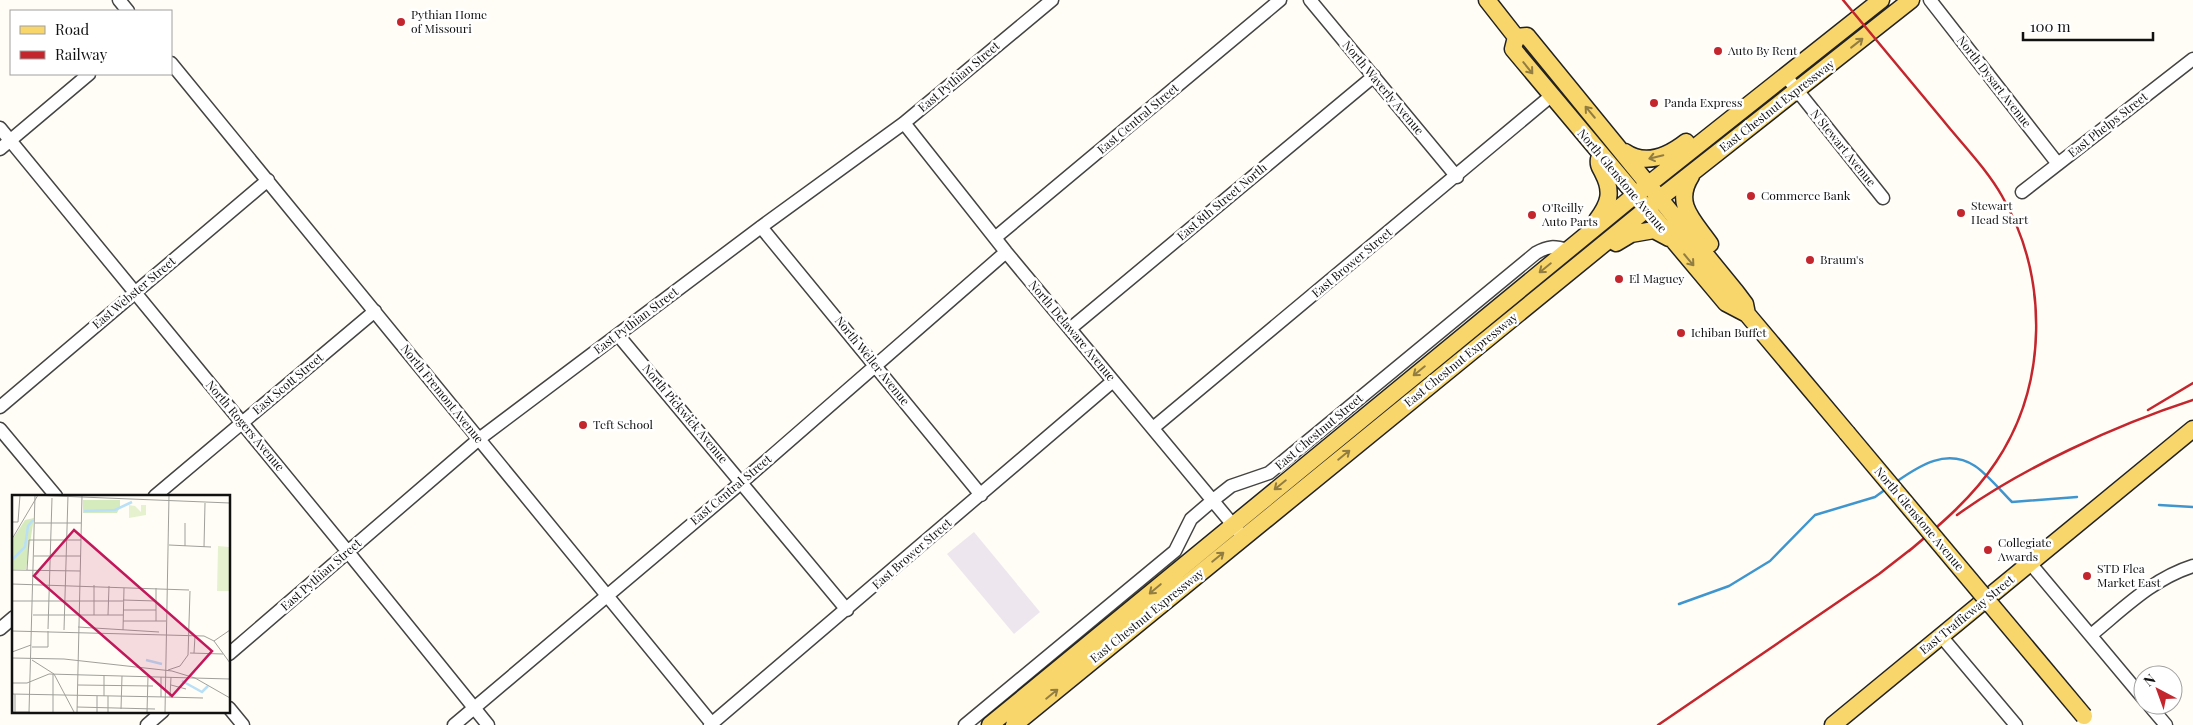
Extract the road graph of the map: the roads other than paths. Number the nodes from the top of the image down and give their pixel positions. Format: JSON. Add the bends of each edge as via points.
{"nodes":[{"id":1,"x":119,"y":0,"type":"edge"},
{"id":2,"x":1052,"y":0,"type":"edge"},
{"id":3,"x":1280,"y":0,"type":"edge"},
{"id":4,"x":1310,"y":0,"type":"edge"},
{"id":5,"x":1487,"y":0,"type":"edge"},
{"id":6,"x":1881,"y":0,"type":"edge"},
{"id":7,"x":1911,"y":0,"type":"edge"},
{"id":8,"x":1930,"y":0,"type":"edge"},
{"id":9,"x":127,"y":10,"type":"edge"},
{"id":10,"x":1516,"y":37,"type":"junction"},
{"id":11,"x":2193,"y":59,"type":"edge"},
{"id":12,"x":172,"y":65,"type":"edge"},
{"id":13,"x":88,"y":75,"type":"edge"},
{"id":14,"x":1785,"y":75,"type":"junction"},
{"id":15,"x":1374,"y":76,"type":"junction"},
{"id":16,"x":1797,"y":91,"type":"junction"},
{"id":17,"x":1552,"y":96,"type":"junction"},
{"id":18,"x":904,"y":123,"type":"junction"},
{"id":19,"x":0,"y":128,"type":"edge"},
{"id":20,"x":10,"y":140,"type":"junction"},
{"id":21,"x":0,"y":149,"type":"edge"},
{"id":22,"x":1621,"y":149,"type":"junction"},
{"id":23,"x":1600,"y":154,"type":"junction"},
{"id":24,"x":2058,"y":164,"type":"junction"},
{"id":25,"x":1695,"y":170,"type":"junction"},
{"id":26,"x":1456,"y":177,"type":"junction"},
{"id":27,"x":268,"y":180,"type":"junction"},
{"id":28,"x":1650,"y":184,"type":"junction"},
{"id":29,"x":2022,"y":192,"type":"dead end"},
{"id":30,"x":1635,"y":195,"type":"junction"},
{"id":31,"x":1660,"y":198,"type":"junction"},
{"id":32,"x":1883,"y":198,"type":"dead end"},
{"id":33,"x":1646,"y":209,"type":"junction"},
{"id":34,"x":761,"y":227,"type":"junction"},
{"id":35,"x":996,"y":238,"type":"junction"},
{"id":36,"x":1583,"y":238,"type":"junction"},
{"id":37,"x":1674,"y":243,"type":"junction"},
{"id":38,"x":1568,"y":250,"type":"junction"},
{"id":39,"x":1006,"y":252,"type":"junction"},
{"id":40,"x":134,"y":292,"type":"junction"},
{"id":41,"x":1736,"y":292,"type":"junction"},
{"id":42,"x":375,"y":311,"type":"junction"},
{"id":43,"x":1747,"y":314,"type":"junction"},
{"id":44,"x":1071,"y":328,"type":"junction"},
{"id":45,"x":1498,"y":330,"type":"junction"},
{"id":46,"x":618,"y":335,"type":"junction"},
{"id":47,"x":877,"y":366,"type":"junction"},
{"id":48,"x":1113,"y":381,"type":"junction"},
{"id":49,"x":0,"y":408,"type":"edge"},
{"id":50,"x":241,"y":422,"type":"junction"},
{"id":51,"x":1152,"y":428,"type":"junction"},
{"id":52,"x":0,"y":429,"type":"edge"},
{"id":53,"x":2193,"y":429,"type":"edge"},
{"id":54,"x":479,"y":439,"type":"junction"},
{"id":55,"x":742,"y":482,"type":"junction"},
{"id":56,"x":55,"y":495,"type":"edge"},
{"id":57,"x":156,"y":495,"type":"edge"},
{"id":58,"x":981,"y":495,"type":"junction"},
{"id":59,"x":1212,"y":501,"type":"junction"},
{"id":60,"x":1237,"y":531,"type":"junction"},
{"id":61,"x":348,"y":552,"type":"junction"},
{"id":62,"x":2030,"y":563,"type":"junction"},
{"id":63,"x":2193,"y":566,"type":"edge"},
{"id":64,"x":607,"y":594,"type":"junction"},
{"id":65,"x":847,"y":610,"type":"junction"},
{"id":66,"x":12,"y":619,"type":"edge"},
{"id":67,"x":0,"y":629,"type":"edge"},
{"id":68,"x":2091,"y":635,"type":"junction"},
{"id":69,"x":1942,"y":636,"type":"junction"},
{"id":70,"x":230,"y":653,"type":"edge"},
{"id":71,"x":2133,"y":686,"type":"edge"},
{"id":72,"x":474,"y":708,"type":"junction"},
{"id":73,"x":230,"y":709,"type":"edge"},
{"id":74,"x":162,"y":712,"type":"edge"},
{"id":75,"x":2158,"y":715,"type":"edge"},
{"id":76,"x":2088,"y":721,"type":"edge"},
{"id":77,"x":147,"y":725,"type":"edge"},
{"id":78,"x":243,"y":725,"type":"edge"},
{"id":79,"x":454,"y":725,"type":"edge"},
{"id":80,"x":488,"y":725,"type":"edge"},
{"id":81,"x":711,"y":725,"type":"edge"},
{"id":82,"x":965,"y":725,"type":"edge"},
{"id":83,"x":990,"y":725,"type":"edge"},
{"id":84,"x":1014,"y":725,"type":"edge"},
{"id":85,"x":1833,"y":725,"type":"edge"},
{"id":86,"x":2016,"y":725,"type":"edge"},
{"id":87,"x":2166,"y":725,"type":"edge"}],
"edges":[{"from":1,"to":9,"type":"street"},
{"from":2,"to":18,"type":"street","name":"East Pythian Street"},
{"from":3,"to":35,"type":"street","name":"East Central Street"},
{"from":4,"to":15,"type":"street","name":"North Waverly Avenue"},
{"from":5,"to":10,"type":"main road","name":"North Glenstone Avenue"},
{"from":6,"to":14,"type":"main road","name":"East Chestnut Expressway"},
{"from":16,"to":7,"type":"main road","name":"East Chestnut Expressway","one_way":true},
{"from":8,"to":24,"type":"street","name":"North Dysart Avenue"},
{"from":10,"to":17,"type":"main road","name":"North Glenstone Avenue","one_way":true,"via":[[1513,49]]},
{"from":22,"to":10,"type":"main road","name":"North Glenstone Avenue","one_way":true,"via":[[1527,36]]},
{"from":11,"to":24,"type":"street","name":"East Phelps Street"},
{"from":12,"to":27,"type":"street","name":"North Fremont Avenue"},
{"from":13,"to":20,"type":"street"},
{"from":14,"to":16,"type":"street","name":"N Stewart Avenue"},
{"from":14,"to":22,"type":"main road","one_way":true,"via":[[1766,84],[1669,154],[1641,160]]},
{"from":14,"to":28,"type":"main road","name":"East Chestnut Expressway"},
{"from":15,"to":26,"type":"street","name":"North Waverly Avenue"},
{"from":15,"to":44,"type":"street","name":"East 8th Street North"},
{"from":16,"to":25,"type":"main road","name":"East Chestnut Expressway"},
{"from":16,"to":32,"type":"street","name":"N Stewart Avenue"},
{"from":17,"to":23,"type":"main road","name":"North Glenstone Avenue"},
{"from":17,"to":26,"type":"street","name":"East Brower Street"},
{"from":18,"to":34,"type":"street","name":"East Pythian Street"},
{"from":18,"to":35,"type":"street","name":"North Delaware Avenue"},
{"from":19,"to":20,"type":"street","name":"North Rogers Avenue"},
{"from":20,"to":21,"type":"street"},
{"from":20,"to":40,"type":"street","name":"North Rogers Avenue"},
{"from":22,"to":28,"type":"main road","name":"North Glenstone Avenue"},
{"from":23,"to":30,"type":"main road","name":"North Glenstone Avenue"},
{"from":23,"to":36,"type":"main road","via":[[1598,165],[1609,186],[1609,203]]},
{"from":24,"to":29,"type":"street","name":"East Phelps Street"},
{"from":25,"to":31,"type":"main road","name":"East Chestnut Expressway"},
{"from":25,"to":41,"type":"main road","via":[[1684,187],[1683,202],[1726,268]]},
{"from":26,"to":51,"type":"street","name":"East Brower Street"},
{"from":27,"to":40,"type":"street","name":"East Webster Street"},
{"from":27,"to":42,"type":"street","name":"North Fremont Avenue"},
{"from":28,"to":30,"type":"main road","name":"East Chestnut Expressway"},
{"from":28,"to":31,"type":"main road","name":"North Glenstone Avenue"},
{"from":30,"to":33,"type":"main road","name":"North Glenstone Avenue"},
{"from":30,"to":36,"type":"main road","name":"East Chestnut Expressway"},
{"from":31,"to":33,"type":"main road","name":"East Chestnut Expressway"},
{"from":31,"to":41,"type":"main road","name":"North Glenstone Avenue"},
{"from":33,"to":37,"type":"main road","name":"North Glenstone Avenue"},
{"from":33,"to":45,"type":"main road","name":"East Chestnut Expressway"},
{"from":34,"to":46,"type":"street","name":"East Pythian Street"},
{"from":34,"to":47,"type":"street","name":"North Weller Avenue"},
{"from":35,"to":39,"type":"street","name":"North Delaware Avenue"},
{"from":36,"to":38,"type":"main road","name":"East Chestnut Expressway"},
{"from":37,"to":43,"type":"main road","name":"North Glenstone Avenue","one_way":true,"via":[[1726,303]]},
{"from":37,"to":45,"type":"main road","via":[[1654,230],[1631,234],[1522,318]]},
{"from":38,"to":59,"type":"street","name":"East Chestnut Street","via":[[1557,246],[1536,253],[1269,473],[1232,486]]},
{"from":38,"to":60,"type":"main road","name":"East Chestnut Expressway","one_way":true},
{"from":39,"to":44,"type":"street","name":"North Delaware Avenue"},
{"from":39,"to":47,"type":"street","name":"East Central Street"},
{"from":40,"to":49,"type":"street","name":"East Webster Street"},
{"from":40,"to":50,"type":"street","name":"North Rogers Avenue"},
{"from":41,"to":43,"type":"main road","name":"North Glenstone Avenue","via":[[1745,304]]},
{"from":42,"to":50,"type":"street","name":"East Scott Street"},
{"from":42,"to":54,"type":"street","name":"North Fremont Avenue"},
{"from":43,"to":76,"type":"main road","name":"North Glenstone Avenue","bridge":true},
{"from":44,"to":48,"type":"street","name":"North Delaware Avenue"},
{"from":60,"to":45,"type":"main road","name":"East Chestnut Expressway","one_way":true},
{"from":46,"to":54,"type":"street","name":"East Pythian Street"},
{"from":46,"to":55,"type":"street","name":"North Pickwick Avenue"},
{"from":47,"to":55,"type":"street","name":"East Central Street"},
{"from":47,"to":58,"type":"street","name":"North Weller Avenue"},
{"from":48,"to":51,"type":"street","name":"North Delaware Avenue"},
{"from":48,"to":58,"type":"street","name":"East Brower Street"},
{"from":50,"to":57,"type":"street","name":"East Scott Street"},
{"from":50,"to":61,"type":"street","name":"North Rogers Avenue"},
{"from":51,"to":59,"type":"street","name":"North Delaware Avenue"},
{"from":52,"to":56,"type":"street"},
{"from":53,"to":62,"type":"main road","name":"East Trafficway Street"},
{"from":54,"to":61,"type":"street","name":"East Pythian Street"},
{"from":54,"to":64,"type":"street","name":"North Fremont Avenue"},
{"from":55,"to":64,"type":"street","name":"East Central Street"},
{"from":55,"to":65,"type":"street","name":"North Pickwick Avenue"},
{"from":58,"to":65,"type":"street","name":"East Brower Street"},
{"from":59,"to":60,"type":"street","name":"North Delaware Avenue"},
{"from":59,"to":82,"type":"street","name":"East Chestnut Street","via":[[1191,519],[1175,551]]},
{"from":60,"to":83,"type":"main road","name":"East Chestnut Expressway","one_way":true},
{"from":84,"to":60,"type":"main road","name":"East Chestnut Expressway","one_way":true},
{"from":61,"to":70,"type":"street","name":"East Pythian Street"},
{"from":61,"to":72,"type":"street","name":"North Rogers Avenue"},
{"from":62,"to":68,"type":"street"},
{"from":62,"to":69,"type":"main road","name":"East Trafficway Street"},
{"from":63,"to":68,"type":"street","via":[[2151,586]]},
{"from":64,"to":72,"type":"street","name":"East Central Street"},
{"from":64,"to":81,"type":"street","name":"North Fremont Avenue"},
{"from":65,"to":81,"type":"street","name":"East Brower Street"},
{"from":66,"to":67,"type":"street"},
{"from":68,"to":71,"type":"street"},
{"from":69,"to":85,"type":"main road","name":"East Trafficway Street"},
{"from":69,"to":86,"type":"street"},
{"from":72,"to":79,"type":"street","name":"East Central Street"},
{"from":72,"to":80,"type":"street","name":"North Rogers Avenue"},
{"from":73,"to":78,"type":"street"},
{"from":74,"to":77,"type":"street"},
{"from":75,"to":87,"type":"street"}]}
